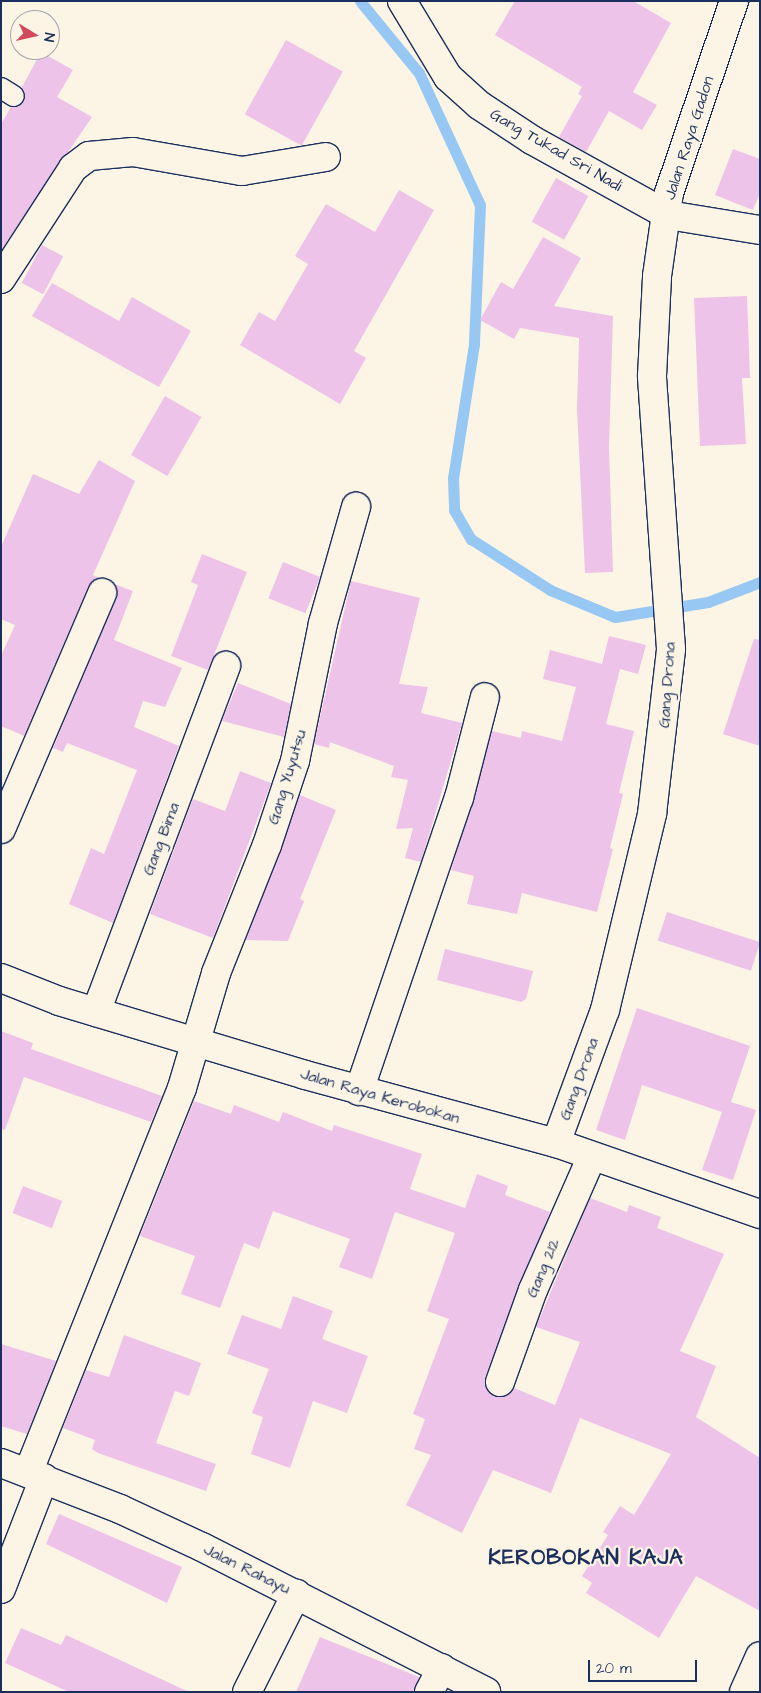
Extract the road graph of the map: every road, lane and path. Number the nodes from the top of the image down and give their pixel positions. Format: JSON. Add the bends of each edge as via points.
{"nodes":[{"id":1,"x":402,"y":1,"type":"edge"},
{"id":2,"x":734,"y":1,"type":"edge"},
{"id":3,"x":326,"y":157,"type":"dead end"},
{"id":4,"x":668,"y":215,"type":"junction"},
{"id":5,"x":760,"y":230,"type":"edge"},
{"id":6,"x":1,"y":279,"type":"edge"},
{"id":7,"x":356,"y":506,"type":"dead end"},
{"id":8,"x":102,"y":593,"type":"dead end"},
{"id":9,"x":226,"y":666,"type":"dead end"},
{"id":10,"x":484,"y":697,"type":"dead end"},
{"id":11,"x":1,"y":829,"type":"edge"},
{"id":12,"x":1,"y":978,"type":"edge"},
{"id":13,"x":96,"y":1012,"type":"junction"},
{"id":14,"x":197,"y":1041,"type":"junction"},
{"id":15,"x":359,"y":1090,"type":"junction"},
{"id":16,"x":556,"y":1143,"type":"junction"},
{"id":17,"x":592,"y":1156,"type":"junction"},
{"id":18,"x":760,"y":1214,"type":"edge"},
{"id":19,"x":500,"y":1382,"type":"dead end"},
{"id":20,"x":1,"y":1463,"type":"edge"},
{"id":21,"x":36,"y":1476,"type":"junction"},
{"id":22,"x":1,"y":1589,"type":"edge"},
{"id":23,"x":296,"y":1594,"type":"junction"},
{"id":24,"x":760,"y":1656,"type":"edge"},
{"id":25,"x":442,"y":1668,"type":"junction"},
{"id":26,"x":247,"y":1692,"type":"edge"},
{"id":27,"x":429,"y":1692,"type":"edge"},
{"id":28,"x":486,"y":1692,"type":"edge"},
{"id":29,"x":744,"y":1692,"type":"edge"}],
"edges":[{"from":1,"to":4,"type":"street","name":"Gang Tukad Sri Nadi","via":[[448,77],[479,105]]},
{"from":2,"to":4,"type":"street","name":"Jalan Raya Gadon","via":[[669,193]]},
{"from":3,"to":6,"type":"street","via":[[242,171],[133,152],[89,156],[73,168]]},
{"from":4,"to":5,"type":"street","name":"Jalan Raya Gadon"},
{"from":4,"to":16,"type":"street","name":"Gang Drona","via":[[657,276],[652,376],[671,649],[664,731],[630,918],[605,1010]]},
{"from":7,"to":14,"type":"street","name":"Gang Yuyutsu","via":[[323,623],[295,761],[216,973]]},
{"from":8,"to":11,"type":"street"},
{"from":9,"to":13,"type":"street","name":"Gang Bima"},
{"from":10,"to":15,"type":"street","via":[[459,798]]},
{"from":12,"to":13,"type":"street","name":"Jalan Raya Kerobokan"},
{"from":13,"to":14,"type":"street","name":"Jalan Raya Kerobokan"},
{"from":14,"to":15,"type":"street","name":"Jalan Raya Kerobokan"},
{"from":14,"to":21,"type":"street","name":"Gang Yuyutsu"},
{"from":15,"to":16,"type":"street","name":"Jalan Raya Kerobokan"},
{"from":16,"to":17,"type":"street","name":"Jalan Raya Kerobokan"},
{"from":17,"to":18,"type":"street","name":"Jalan Raya Kerobokan"},
{"from":17,"to":19,"type":"street","name":"Gang 212","via":[[532,1290]]},
{"from":20,"to":21,"type":"street","name":"Jalan Rahayu"},
{"from":21,"to":22,"type":"street","name":"Gang Yuyutsu"},
{"from":21,"to":23,"type":"street","name":"Jalan Rahayu","via":[[128,1512]]},
{"from":23,"to":25,"type":"street","name":"Jalan Rahayu"},
{"from":23,"to":26,"type":"street"},
{"from":24,"to":29,"type":"street"},
{"from":25,"to":27,"type":"street"},
{"from":25,"to":28,"type":"street","name":"Jalan Rahayu"}]}
